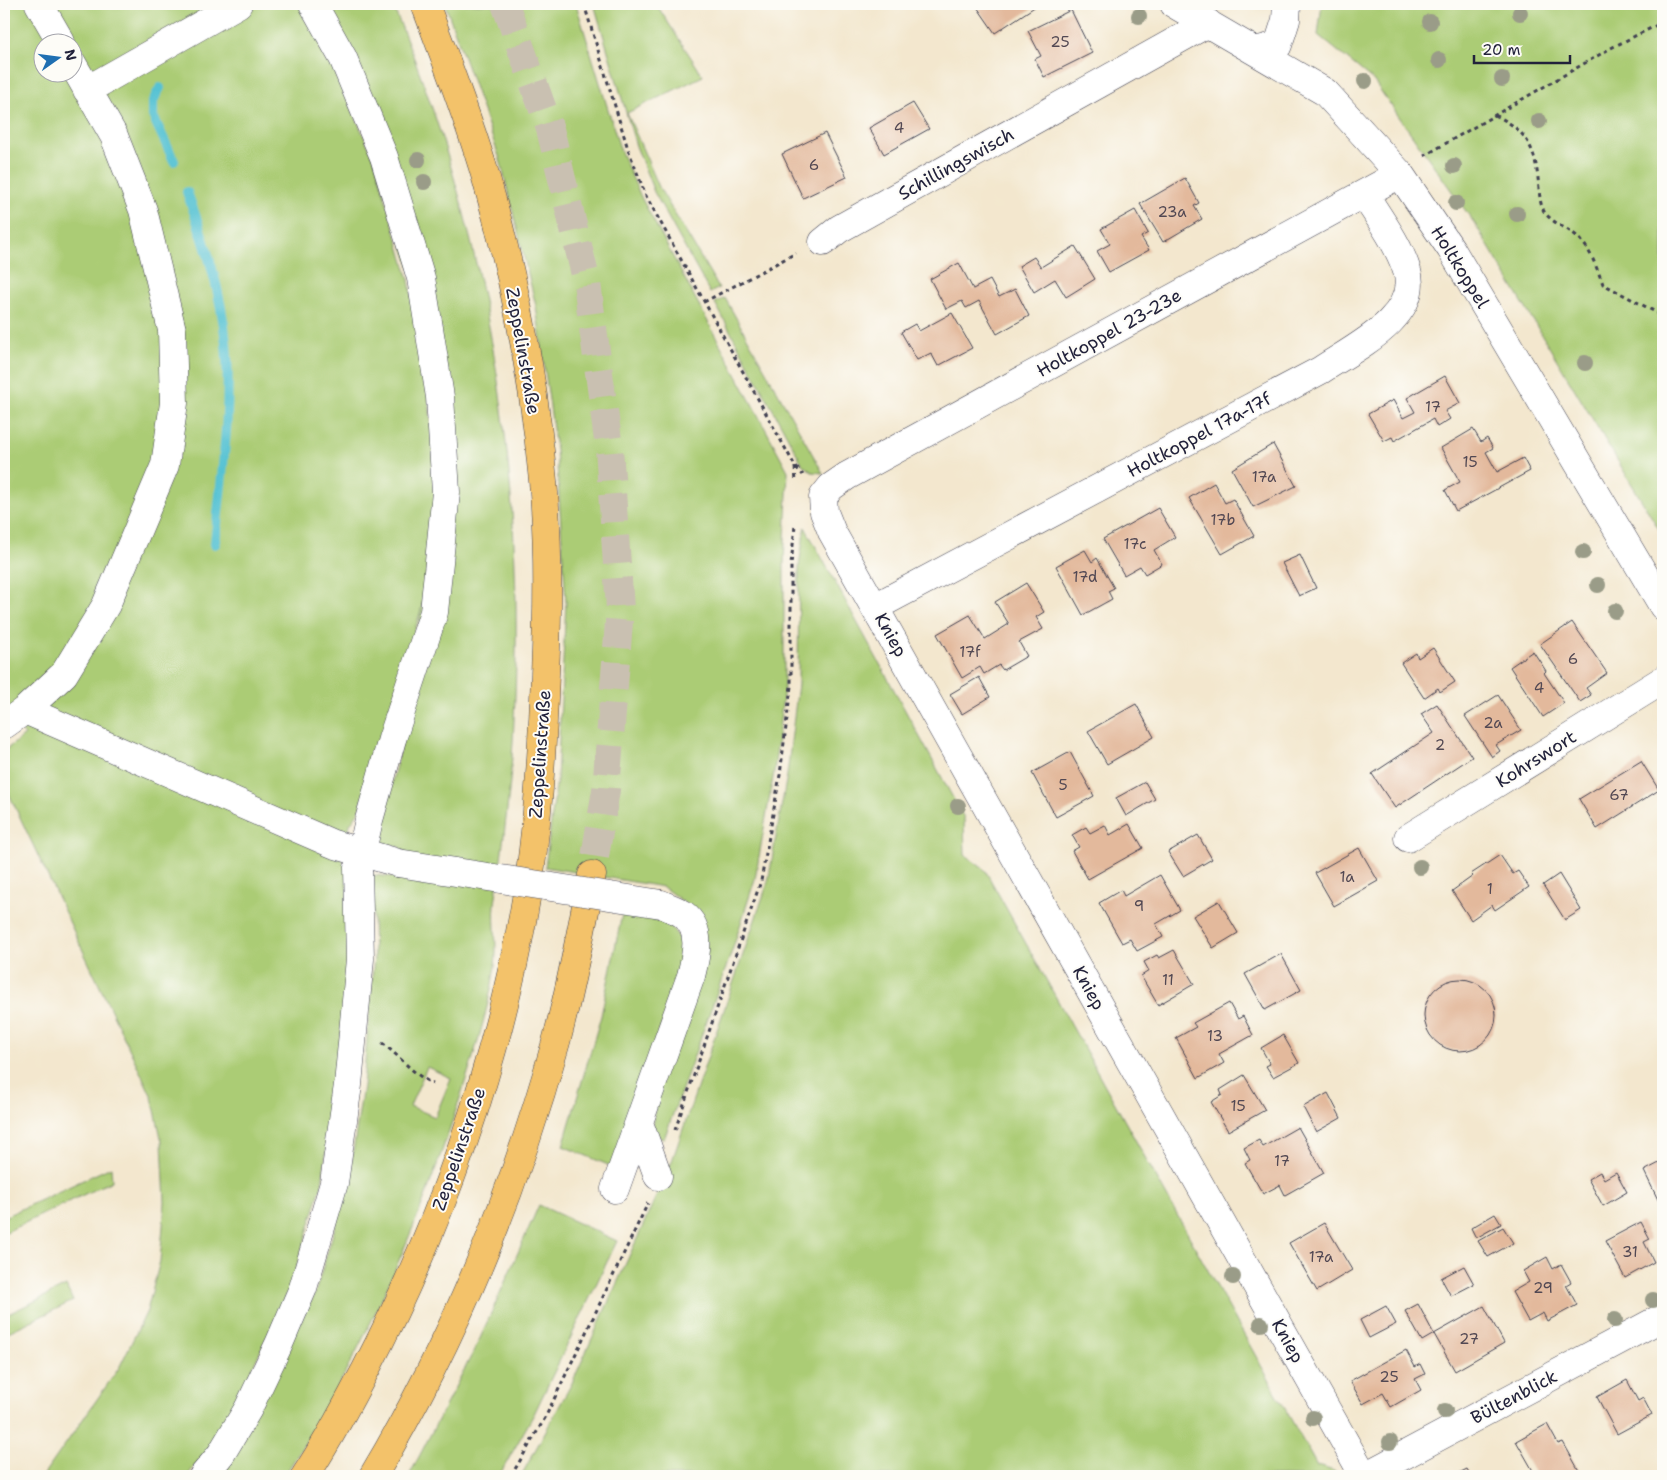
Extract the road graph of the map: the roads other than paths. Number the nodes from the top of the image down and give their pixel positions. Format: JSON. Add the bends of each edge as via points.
{"nodes":[{"id":1,"x":40,"y":4,"type":"edge"},
{"id":2,"x":238,"y":4,"type":"edge"},
{"id":3,"x":313,"y":4,"type":"edge"},
{"id":4,"x":425,"y":4,"type":"edge"},
{"id":5,"x":1174,"y":4,"type":"edge"},
{"id":6,"x":1287,"y":4,"type":"edge"},
{"id":7,"x":1208,"y":23,"type":"junction"},
{"id":8,"x":55,"y":32,"type":"edge"},
{"id":9,"x":1255,"y":51,"type":"junction"},
{"id":10,"x":82,"y":80,"type":"edge"},
{"id":11,"x":88,"y":90,"type":"junction"},
{"id":12,"x":1400,"y":174,"type":"junction"},
{"id":13,"x":1364,"y":194,"type":"junction"},
{"id":14,"x":823,"y":242,"type":"road end"},
{"id":15,"x":823,"y":497,"type":"joint"},
{"id":16,"x":1663,"y":606,"type":"edge"},
{"id":17,"x":875,"y":607,"type":"junction"},
{"id":18,"x":1663,"y":680,"type":"edge"},
{"id":19,"x":14,"y":717,"type":"edge"},
{"id":20,"x":1408,"y":838,"type":"dead end"},
{"id":21,"x":361,"y":852,"type":"junction"},
{"id":22,"x":592,"y":875,"type":"tunnel mouth"},
{"id":23,"x":639,"y":1123,"type":"junction"},
{"id":24,"x":658,"y":1176,"type":"dead end"},
{"id":25,"x":615,"y":1189,"type":"dead end"},
{"id":26,"x":1663,"y":1317,"type":"edge"},
{"id":27,"x":203,"y":1476,"type":"edge"},
{"id":28,"x":305,"y":1476,"type":"edge"},
{"id":29,"x":373,"y":1476,"type":"edge"},
{"id":30,"x":1365,"y":1476,"type":"edge"}],
"edges":[{"from":1,"to":8,"type":"street"},
{"from":2,"to":11,"type":"street"},
{"from":3,"to":21,"type":"street","via":[[343,58],[384,157],[421,278],[440,397],[446,483],[434,612],[392,739]]},
{"from":4,"to":28,"type":"highway","name":"Zeppelinstraße","via":[[486,178],[509,270],[532,390],[544,483],[548,597],[536,820],[524,910],[505,1000],[456,1164],[425,1244],[386,1329],[350,1400]]},
{"from":5,"to":7,"type":"street","name":"Holtkoppel"},
{"from":6,"to":9,"type":"street","via":[[1278,45]]},
{"from":7,"to":9,"type":"street","name":"Holtkoppel"},
{"from":7,"to":14,"type":"street","name":"Schillingswisch","via":[[839,229]]},
{"from":9,"to":12,"type":"street","name":"Holtkoppel","via":[[1325,92]]},
{"from":10,"to":11,"type":"street"},
{"from":11,"to":19,"type":"street","via":[[114,136],[143,210],[172,330],[174,403],[165,465],[106,605],[64,674]]},
{"from":12,"to":13,"type":"street","name":"Holtkoppel 23-23e"},
{"from":12,"to":16,"type":"street","name":"Holtkoppel","via":[[1451,249]]},
{"from":13,"to":15,"type":"street","name":"Holtkoppel 23-23e","via":[[847,476]]},
{"from":13,"to":17,"type":"street","name":"Holtkoppel 17a-17f","via":[[1407,272],[1408,290],[1404,307],[1381,330],[1321,370]]},
{"from":15,"to":17,"type":"street","name":"Kniep","via":[[824,512],[832,532]]},
{"from":17,"to":30,"type":"street","name":"Kniep"},
{"from":18,"to":20,"type":"street","name":"Kohrswort"},
{"from":19,"to":21,"type":"street"},
{"from":21,"to":23,"type":"street","bridge":true,"via":[[398,863],[661,904],[684,915],[695,930],[697,951]]},
{"from":21,"to":27,"type":"street","via":[[358,868],[360,959],[348,1085],[334,1183],[303,1288],[248,1410]]},
{"from":22,"to":29,"type":"highway","via":[[556,1041],[503,1207],[438,1359]]},
{"from":23,"to":24,"type":"street"},
{"from":23,"to":25,"type":"street"},
{"from":26,"to":30,"type":"street","name":"Bültenblick"}]}
